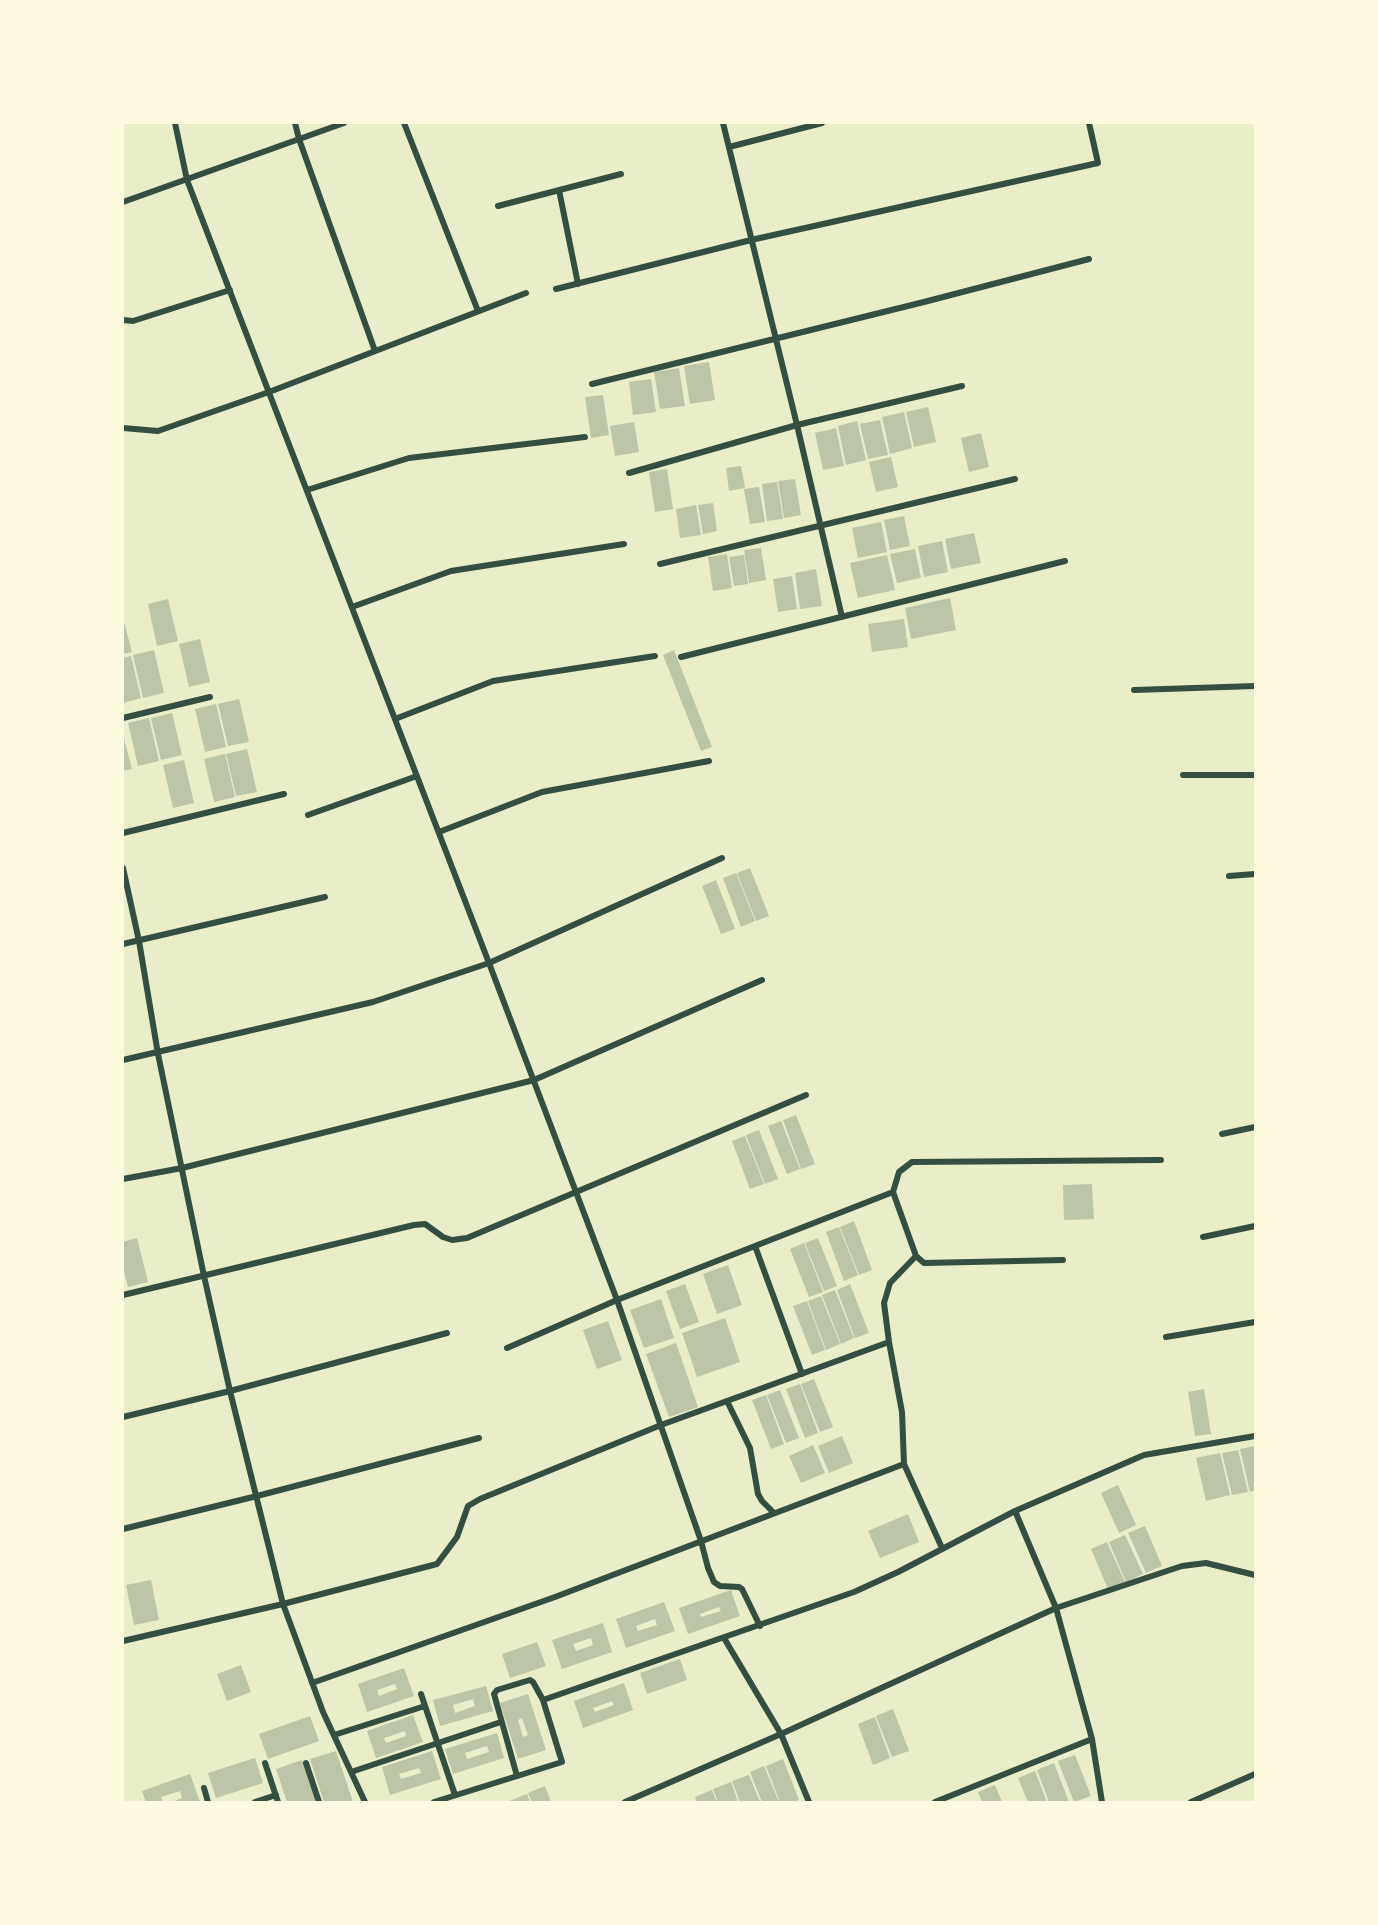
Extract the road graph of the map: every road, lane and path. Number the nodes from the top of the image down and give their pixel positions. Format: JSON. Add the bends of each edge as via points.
{"nodes":[{"id":1,"x":175,"y":123,"type":"edge"},
{"id":2,"x":295,"y":123,"type":"edge"},
{"id":3,"x":344,"y":123,"type":"edge"},
{"id":4,"x":404,"y":123,"type":"edge"},
{"id":5,"x":723,"y":123,"type":"edge"},
{"id":6,"x":822,"y":123,"type":"edge"},
{"id":7,"x":1089,"y":123,"type":"edge"},
{"id":8,"x":298,"y":140,"type":"junction"},
{"id":9,"x":729,"y":147,"type":"junction"},
{"id":10,"x":621,"y":174,"type":"dead end"},
{"id":11,"x":187,"y":180,"type":"junction"},
{"id":12,"x":559,"y":190,"type":"junction"},
{"id":13,"x":123,"y":202,"type":"edge"},
{"id":14,"x":498,"y":206,"type":"dead end"},
{"id":15,"x":751,"y":240,"type":"junction"},
{"id":16,"x":1089,"y":259,"type":"dead end"},
{"id":17,"x":578,"y":284,"type":"junction"},
{"id":18,"x":556,"y":289,"type":"dead end"},
{"id":19,"x":230,"y":290,"type":"junction"},
{"id":20,"x":526,"y":293,"type":"dead end"},
{"id":21,"x":478,"y":311,"type":"junction"},
{"id":22,"x":123,"y":320,"type":"edge"},
{"id":23,"x":775,"y":339,"type":"junction"},
{"id":24,"x":375,"y":351,"type":"junction"},
{"id":25,"x":592,"y":384,"type":"dead end"},
{"id":26,"x":962,"y":386,"type":"dead end"},
{"id":27,"x":269,"y":392,"type":"junction"},
{"id":28,"x":797,"y":425,"type":"junction"},
{"id":29,"x":123,"y":428,"type":"edge"},
{"id":30,"x":585,"y":437,"type":"dead end"},
{"id":31,"x":629,"y":473,"type":"dead end"},
{"id":32,"x":1015,"y":479,"type":"dead end"},
{"id":33,"x":307,"y":490,"type":"junction"},
{"id":34,"x":820,"y":526,"type":"junction"},
{"id":35,"x":624,"y":544,"type":"dead end"},
{"id":36,"x":1065,"y":561,"type":"dead end"},
{"id":37,"x":660,"y":564,"type":"dead end"},
{"id":38,"x":352,"y":607,"type":"junction"},
{"id":39,"x":842,"y":617,"type":"junction"},
{"id":40,"x":655,"y":656,"type":"dead end"},
{"id":41,"x":681,"y":657,"type":"dead end"},
{"id":42,"x":1255,"y":686,"type":"edge"},
{"id":43,"x":1134,"y":690,"type":"dead end"},
{"id":44,"x":210,"y":697,"type":"dead end"},
{"id":45,"x":123,"y":718,"type":"edge"},
{"id":46,"x":395,"y":719,"type":"junction"},
{"id":47,"x":710,"y":761,"type":"dead end"},
{"id":48,"x":1183,"y":775,"type":"dead end"},
{"id":49,"x":1255,"y":775,"type":"edge"},
{"id":50,"x":417,"y":776,"type":"junction"},
{"id":51,"x":284,"y":794,"type":"dead end"},
{"id":52,"x":308,"y":815,"type":"dead end"},
{"id":53,"x":439,"y":832,"type":"junction"},
{"id":54,"x":123,"y":833,"type":"edge"},
{"id":55,"x":722,"y":858,"type":"dead end"},
{"id":56,"x":123,"y":868,"type":"edge"},
{"id":57,"x":1255,"y":874,"type":"edge"},
{"id":58,"x":1229,"y":876,"type":"dead end"},
{"id":59,"x":325,"y":897,"type":"dead end"},
{"id":60,"x":139,"y":941,"type":"junction"},
{"id":61,"x":123,"y":944,"type":"edge"},
{"id":62,"x":489,"y":963,"type":"junction"},
{"id":63,"x":762,"y":980,"type":"dead end"},
{"id":64,"x":158,"y":1054,"type":"junction"},
{"id":65,"x":123,"y":1060,"type":"edge"},
{"id":66,"x":534,"y":1080,"type":"junction"},
{"id":67,"x":806,"y":1095,"type":"dead end"},
{"id":68,"x":1255,"y":1127,"type":"edge"},
{"id":69,"x":1222,"y":1134,"type":"dead end"},
{"id":70,"x":1161,"y":1160,"type":"dead end"},
{"id":71,"x":182,"y":1168,"type":"junction"},
{"id":72,"x":123,"y":1179,"type":"edge"},
{"id":73,"x":576,"y":1191,"type":"junction"},
{"id":74,"x":893,"y":1192,"type":"junction"},
{"id":75,"x":1255,"y":1226,"type":"edge"},
{"id":76,"x":1203,"y":1237,"type":"dead end"},
{"id":77,"x":755,"y":1246,"type":"junction"},
{"id":78,"x":916,"y":1256,"type":"junction"},
{"id":79,"x":1063,"y":1260,"type":"dead end"},
{"id":80,"x":204,"y":1276,"type":"junction"},
{"id":81,"x":123,"y":1295,"type":"edge"},
{"id":82,"x":618,"y":1300,"type":"junction"},
{"id":83,"x":1255,"y":1322,"type":"edge"},
{"id":84,"x":447,"y":1333,"type":"dead end"},
{"id":85,"x":1166,"y":1337,"type":"dead end"},
{"id":86,"x":889,"y":1342,"type":"junction"},
{"id":87,"x":507,"y":1348,"type":"dead end"},
{"id":88,"x":802,"y":1374,"type":"junction"},
{"id":89,"x":230,"y":1391,"type":"junction"},
{"id":90,"x":727,"y":1401,"type":"junction"},
{"id":91,"x":123,"y":1417,"type":"edge"},
{"id":92,"x":661,"y":1425,"type":"junction"},
{"id":93,"x":1255,"y":1436,"type":"edge"},
{"id":94,"x":479,"y":1438,"type":"dead end"},
{"id":95,"x":904,"y":1464,"type":"junction"},
{"id":96,"x":256,"y":1496,"type":"junction"},
{"id":97,"x":1015,"y":1511,"type":"junction"},
{"id":98,"x":774,"y":1513,"type":"junction"},
{"id":99,"x":123,"y":1529,"type":"edge"},
{"id":100,"x":701,"y":1541,"type":"junction"},
{"id":101,"x":942,"y":1548,"type":"junction"},
{"id":102,"x":1255,"y":1575,"type":"edge"},
{"id":103,"x":283,"y":1604,"type":"junction"},
{"id":104,"x":1056,"y":1608,"type":"junction"},
{"id":105,"x":760,"y":1626,"type":"junction"},
{"id":106,"x":724,"y":1638,"type":"junction"},
{"id":107,"x":123,"y":1641,"type":"edge"},
{"id":108,"x":312,"y":1683,"type":"junction"},
{"id":109,"x":422,"y":1694,"type":"dead end"},
{"id":110,"x":543,"y":1700,"type":"junction"},
{"id":111,"x":425,"y":1706,"type":"junction"},
{"id":112,"x":501,"y":1722,"type":"junction"},
{"id":113,"x":781,"y":1734,"type":"junction"},
{"id":114,"x":334,"y":1735,"type":"junction"},
{"id":115,"x":1092,"y":1739,"type":"junction"},
{"id":116,"x":438,"y":1743,"type":"junction"},
{"id":117,"x":265,"y":1763,"type":"dead end"},
{"id":118,"x":306,"y":1763,"type":"dead end"},
{"id":119,"x":351,"y":1772,"type":"junction"},
{"id":120,"x":1255,"y":1774,"type":"edge"},
{"id":121,"x":518,"y":1776,"type":"junction"},
{"id":122,"x":204,"y":1788,"type":"dead end"},
{"id":123,"x":455,"y":1796,"type":"junction"},
{"id":124,"x":277,"y":1798,"type":"edge"},
{"id":125,"x":442,"y":1801,"type":"edge"},
{"id":126,"x":208,"y":1802,"type":"edge"},
{"id":127,"x":255,"y":1802,"type":"edge"},
{"id":128,"x":319,"y":1802,"type":"edge"},
{"id":129,"x":366,"y":1802,"type":"edge"},
{"id":130,"x":434,"y":1802,"type":"edge"},
{"id":131,"x":625,"y":1802,"type":"edge"},
{"id":132,"x":809,"y":1802,"type":"edge"},
{"id":133,"x":935,"y":1802,"type":"edge"},
{"id":134,"x":1102,"y":1802,"type":"edge"},
{"id":135,"x":1191,"y":1802,"type":"edge"}],
"edges":[{"from":1,"to":11,"type":"street"},
{"from":2,"to":8,"type":"street"},
{"from":3,"to":8,"type":"street"},
{"from":4,"to":21,"type":"street"},
{"from":5,"to":9,"type":"street"},
{"from":6,"to":9,"type":"street"},
{"from":7,"to":15,"type":"street","via":[[1098,163]]},
{"from":8,"to":11,"type":"street"},
{"from":8,"to":24,"type":"street"},
{"from":9,"to":15,"type":"street"},
{"from":10,"to":12,"type":"street"},
{"from":11,"to":13,"type":"street"},
{"from":11,"to":19,"type":"street"},
{"from":12,"to":14,"type":"street"},
{"from":12,"to":17,"type":"street"},
{"from":15,"to":17,"type":"street"},
{"from":15,"to":23,"type":"street"},
{"from":16,"to":23,"type":"street"},
{"from":17,"to":18,"type":"street"},
{"from":19,"to":22,"type":"street","via":[[133,321]]},
{"from":19,"to":27,"type":"street"},
{"from":20,"to":21,"type":"street"},
{"from":21,"to":24,"type":"street"},
{"from":23,"to":25,"type":"street"},
{"from":23,"to":28,"type":"street"},
{"from":24,"to":27,"type":"street"},
{"from":26,"to":28,"type":"street"},
{"from":27,"to":29,"type":"street","via":[[158,431]]},
{"from":27,"to":33,"type":"street"},
{"from":28,"to":31,"type":"street"},
{"from":28,"to":34,"type":"street"},
{"from":30,"to":33,"type":"street","via":[[409,458]]},
{"from":32,"to":34,"type":"street"},
{"from":33,"to":38,"type":"street"},
{"from":34,"to":37,"type":"street"},
{"from":34,"to":39,"type":"street"},
{"from":35,"to":38,"type":"street","via":[[451,571]]},
{"from":36,"to":39,"type":"street"},
{"from":38,"to":46,"type":"street"},
{"from":39,"to":41,"type":"street"},
{"from":40,"to":46,"type":"street","via":[[493,681]]},
{"from":42,"to":43,"type":"street"},
{"from":44,"to":45,"type":"street"},
{"from":46,"to":50,"type":"street"},
{"from":47,"to":53,"type":"street","via":[[542,792]]},
{"from":48,"to":49,"type":"street"},
{"from":50,"to":52,"type":"street"},
{"from":50,"to":53,"type":"street"},
{"from":51,"to":54,"type":"street"},
{"from":53,"to":62,"type":"street"},
{"from":55,"to":62,"type":"street"},
{"from":56,"to":60,"type":"street"},
{"from":57,"to":58,"type":"street"},
{"from":59,"to":60,"type":"street"},
{"from":60,"to":61,"type":"street"},
{"from":60,"to":64,"type":"street"},
{"from":62,"to":64,"type":"street","via":[[374,1002]]},
{"from":62,"to":66,"type":"street"},
{"from":63,"to":66,"type":"street"},
{"from":64,"to":65,"type":"street"},
{"from":64,"to":71,"type":"street"},
{"from":66,"to":71,"type":"street"},
{"from":66,"to":73,"type":"street"},
{"from":67,"to":73,"type":"street"},
{"from":68,"to":69,"type":"street"},
{"from":70,"to":74,"type":"street","via":[[912,1162],[899,1172]]},
{"from":71,"to":72,"type":"street"},
{"from":71,"to":80,"type":"street"},
{"from":73,"to":80,"type":"street","via":[[467,1238],[452,1240],[425,1224],[414,1225]]},
{"from":73,"to":82,"type":"street"},
{"from":74,"to":77,"type":"street"},
{"from":74,"to":78,"type":"street"},
{"from":75,"to":76,"type":"street"},
{"from":77,"to":82,"type":"street"},
{"from":77,"to":88,"type":"street"},
{"from":78,"to":79,"type":"street","via":[[924,1263]]},
{"from":78,"to":86,"type":"street","via":[[890,1283],[884,1303]]},
{"from":80,"to":81,"type":"street"},
{"from":80,"to":89,"type":"street"},
{"from":82,"to":87,"type":"street"},
{"from":82,"to":92,"type":"street"},
{"from":83,"to":85,"type":"street"},
{"from":84,"to":89,"type":"street"},
{"from":86,"to":88,"type":"street"},
{"from":86,"to":95,"type":"street","via":[[902,1413]]},
{"from":88,"to":90,"type":"street"},
{"from":89,"to":91,"type":"street"},
{"from":89,"to":96,"type":"street"},
{"from":90,"to":92,"type":"street"},
{"from":90,"to":98,"type":"street","via":[[750,1448],[758,1494]]},
{"from":92,"to":100,"type":"street"},
{"from":92,"to":103,"type":"street","via":[[468,1506],[456,1536],[437,1564]]},
{"from":93,"to":97,"type":"street","via":[[1144,1455]]},
{"from":94,"to":96,"type":"street"},
{"from":95,"to":98,"type":"street"},
{"from":95,"to":101,"type":"street"},
{"from":96,"to":99,"type":"street"},
{"from":96,"to":103,"type":"street"},
{"from":97,"to":101,"type":"street"},
{"from":97,"to":104,"type":"street"},
{"from":98,"to":100,"type":"street"},
{"from":100,"to":105,"type":"street","via":[[714,1582],[739,1587]]},
{"from":100,"to":108,"type":"street"},
{"from":101,"to":105,"type":"street","via":[[854,1592]]},
{"from":102,"to":104,"type":"street","via":[[1206,1563],[1182,1566]]},
{"from":103,"to":107,"type":"street"},
{"from":103,"to":108,"type":"street"},
{"from":104,"to":113,"type":"street"},
{"from":104,"to":115,"type":"street"},
{"from":105,"to":106,"type":"street"},
{"from":106,"to":110,"type":"street"},
{"from":106,"to":113,"type":"street"},
{"from":108,"to":114,"type":"street"},
{"from":109,"to":111,"type":"street"},
{"from":110,"to":112,"type":"street","via":[[530,1680],[497,1690],[494,1698]]},
{"from":110,"to":121,"type":"street","via":[[562,1762]]},
{"from":111,"to":114,"type":"street"},
{"from":111,"to":116,"type":"street"},
{"from":112,"to":116,"type":"street"},
{"from":112,"to":121,"type":"street"},
{"from":113,"to":131,"type":"street"},
{"from":113,"to":132,"type":"street"},
{"from":114,"to":119,"type":"street"},
{"from":115,"to":133,"type":"street"},
{"from":115,"to":134,"type":"street"},
{"from":116,"to":119,"type":"street"},
{"from":116,"to":123,"type":"street"},
{"from":117,"to":124,"type":"street"},
{"from":118,"to":128,"type":"street"},
{"from":119,"to":129,"type":"street"},
{"from":120,"to":135,"type":"street"},
{"from":121,"to":123,"type":"street"},
{"from":122,"to":126,"type":"street"},
{"from":123,"to":125,"type":"street"},
{"from":124,"to":127,"type":"street"},
{"from":125,"to":130,"type":"street"}]}
